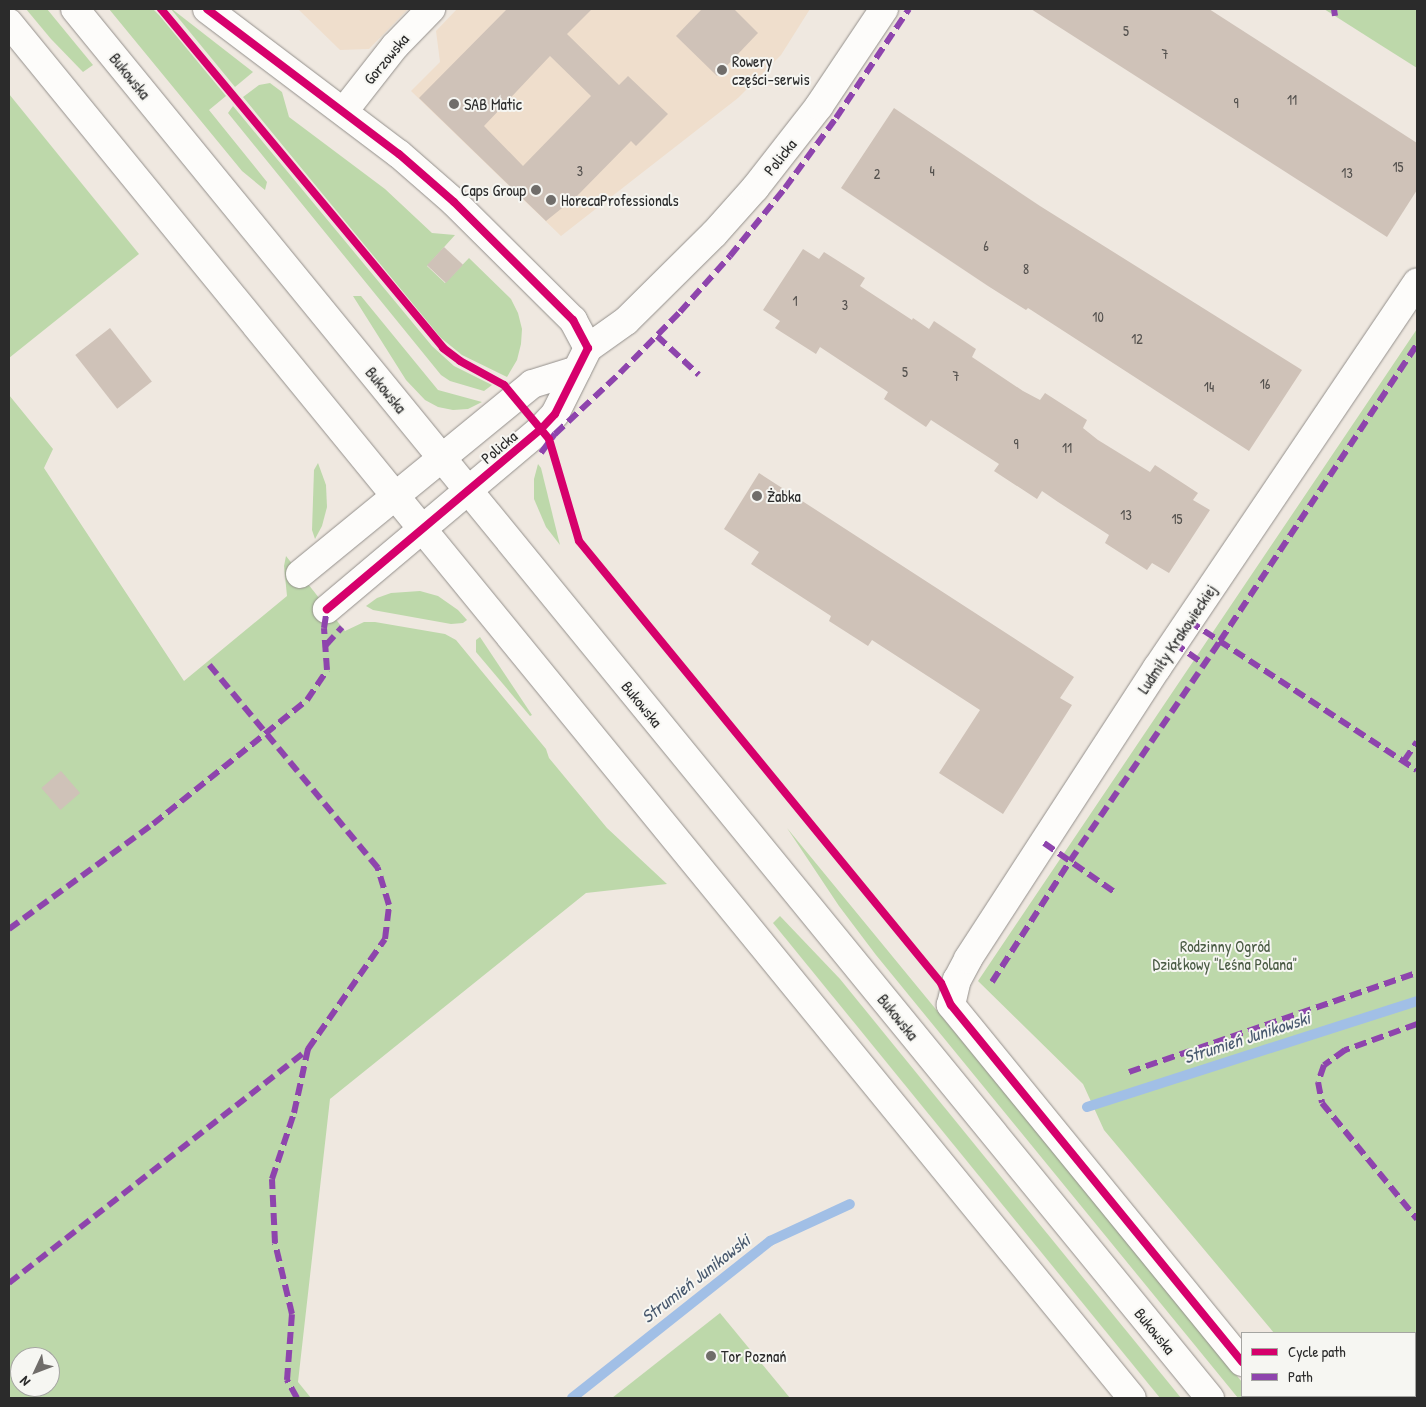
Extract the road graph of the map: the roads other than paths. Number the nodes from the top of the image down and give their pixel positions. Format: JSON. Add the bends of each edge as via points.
{"nodes":[{"id":1,"x":76,"y":9,"type":"edge"},
{"id":2,"x":207,"y":9,"type":"edge"},
{"id":3,"x":431,"y":9,"type":"edge"},
{"id":4,"x":884,"y":9,"type":"edge"},
{"id":5,"x":9,"y":23,"type":"edge"},
{"id":6,"x":344,"y":111,"type":"junction"},
{"id":7,"x":1417,"y":282,"type":"edge"},
{"id":8,"x":583,"y":359,"type":"junction"},
{"id":9,"x":442,"y":458,"type":"junction"},
{"id":10,"x":468,"y":491,"type":"junction"},
{"id":11,"x":395,"y":496,"type":"junction"},
{"id":12,"x":422,"y":531,"type":"junction"},
{"id":13,"x":300,"y":574,"type":"dead end"},
{"id":14,"x":327,"y":609,"type":"dead end"},
{"id":15,"x":1241,"y":1361,"type":"edge"},
{"id":16,"x":1132,"y":1398,"type":"edge"},
{"id":17,"x":1210,"y":1398,"type":"edge"}],
"edges":[{"from":1,"to":9,"type":"main road","name":"Bukowska"},
{"from":2,"to":6,"type":"main road"},
{"from":3,"to":6,"type":"main road","name":"Gorzowska","via":[[395,46]]},
{"from":4,"to":8,"type":"main road","name":"Policka","via":[[819,106],[755,188],[714,234]]},
{"from":5,"to":11,"type":"main road"},
{"from":6,"to":8,"type":"main road","via":[[454,202],[573,320]]},
{"from":7,"to":15,"type":"main road","name":"Ludmiły Krakowieckiej","via":[[1165,656],[968,960],[957,980],[951,1005]]},
{"from":8,"to":9,"type":"main road","name":"Policka","via":[[532,384]]},
{"from":8,"to":10,"type":"main road","name":"Policka","via":[[555,414]]},
{"from":9,"to":10,"type":"main road","name":"Bukowska"},
{"from":9,"to":11,"type":"main road","name":"Policka"},
{"from":10,"to":12,"type":"main road","name":"Policka"},
{"from":10,"to":17,"type":"main road","name":"Bukowska"},
{"from":11,"to":12,"type":"main road"},
{"from":11,"to":13,"type":"main road","name":"Policka"},
{"from":12,"to":14,"type":"main road","name":"Policka"},
{"from":12,"to":16,"type":"main road"}]}
